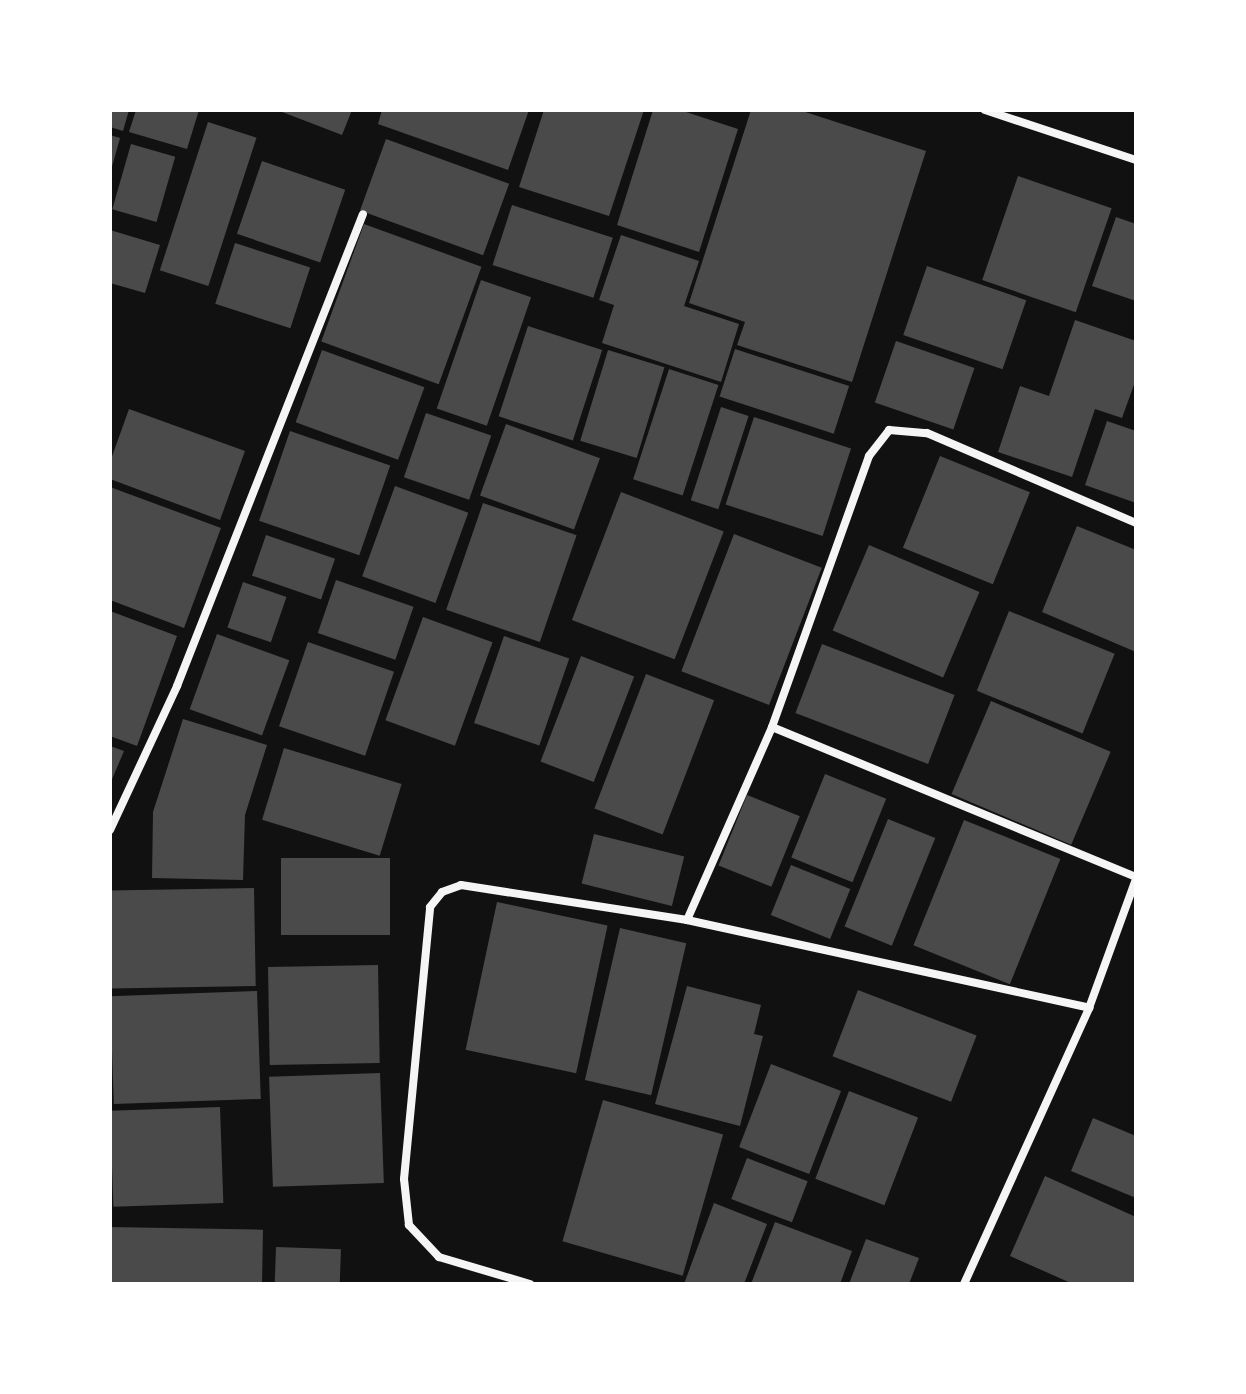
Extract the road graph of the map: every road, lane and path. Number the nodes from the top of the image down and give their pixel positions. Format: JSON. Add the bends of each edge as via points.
{"nodes":[{"id":1,"x":985,"y":110,"type":"edge"},
{"id":2,"x":1136,"y":160,"type":"edge"},
{"id":3,"x":363,"y":214,"type":"dead end"},
{"id":4,"x":1136,"y":523,"type":"edge"},
{"id":5,"x":772,"y":727,"type":"junction"},
{"id":6,"x":110,"y":830,"type":"edge"},
{"id":7,"x":1136,"y":878,"type":"edge"},
{"id":8,"x":687,"y":920,"type":"junction"},
{"id":9,"x":1089,"y":1008,"type":"junction"},
{"id":10,"x":530,"y":1284,"type":"edge"},
{"id":11,"x":964,"y":1284,"type":"edge"}],
"edges":[{"from":1,"to":2,"type":"street"},
{"from":3,"to":6,"type":"street","via":[[177,686]]},
{"from":4,"to":5,"type":"street","via":[[927,433],[889,430],[869,456]]},
{"from":5,"to":7,"type":"street"},
{"from":5,"to":8,"type":"street"},
{"from":7,"to":9,"type":"street"},
{"from":8,"to":9,"type":"street"},
{"from":8,"to":10,"type":"street","via":[[461,885],[442,892],[430,907],[404,1179],[409,1225],[439,1257]]},
{"from":9,"to":11,"type":"street"}]}
